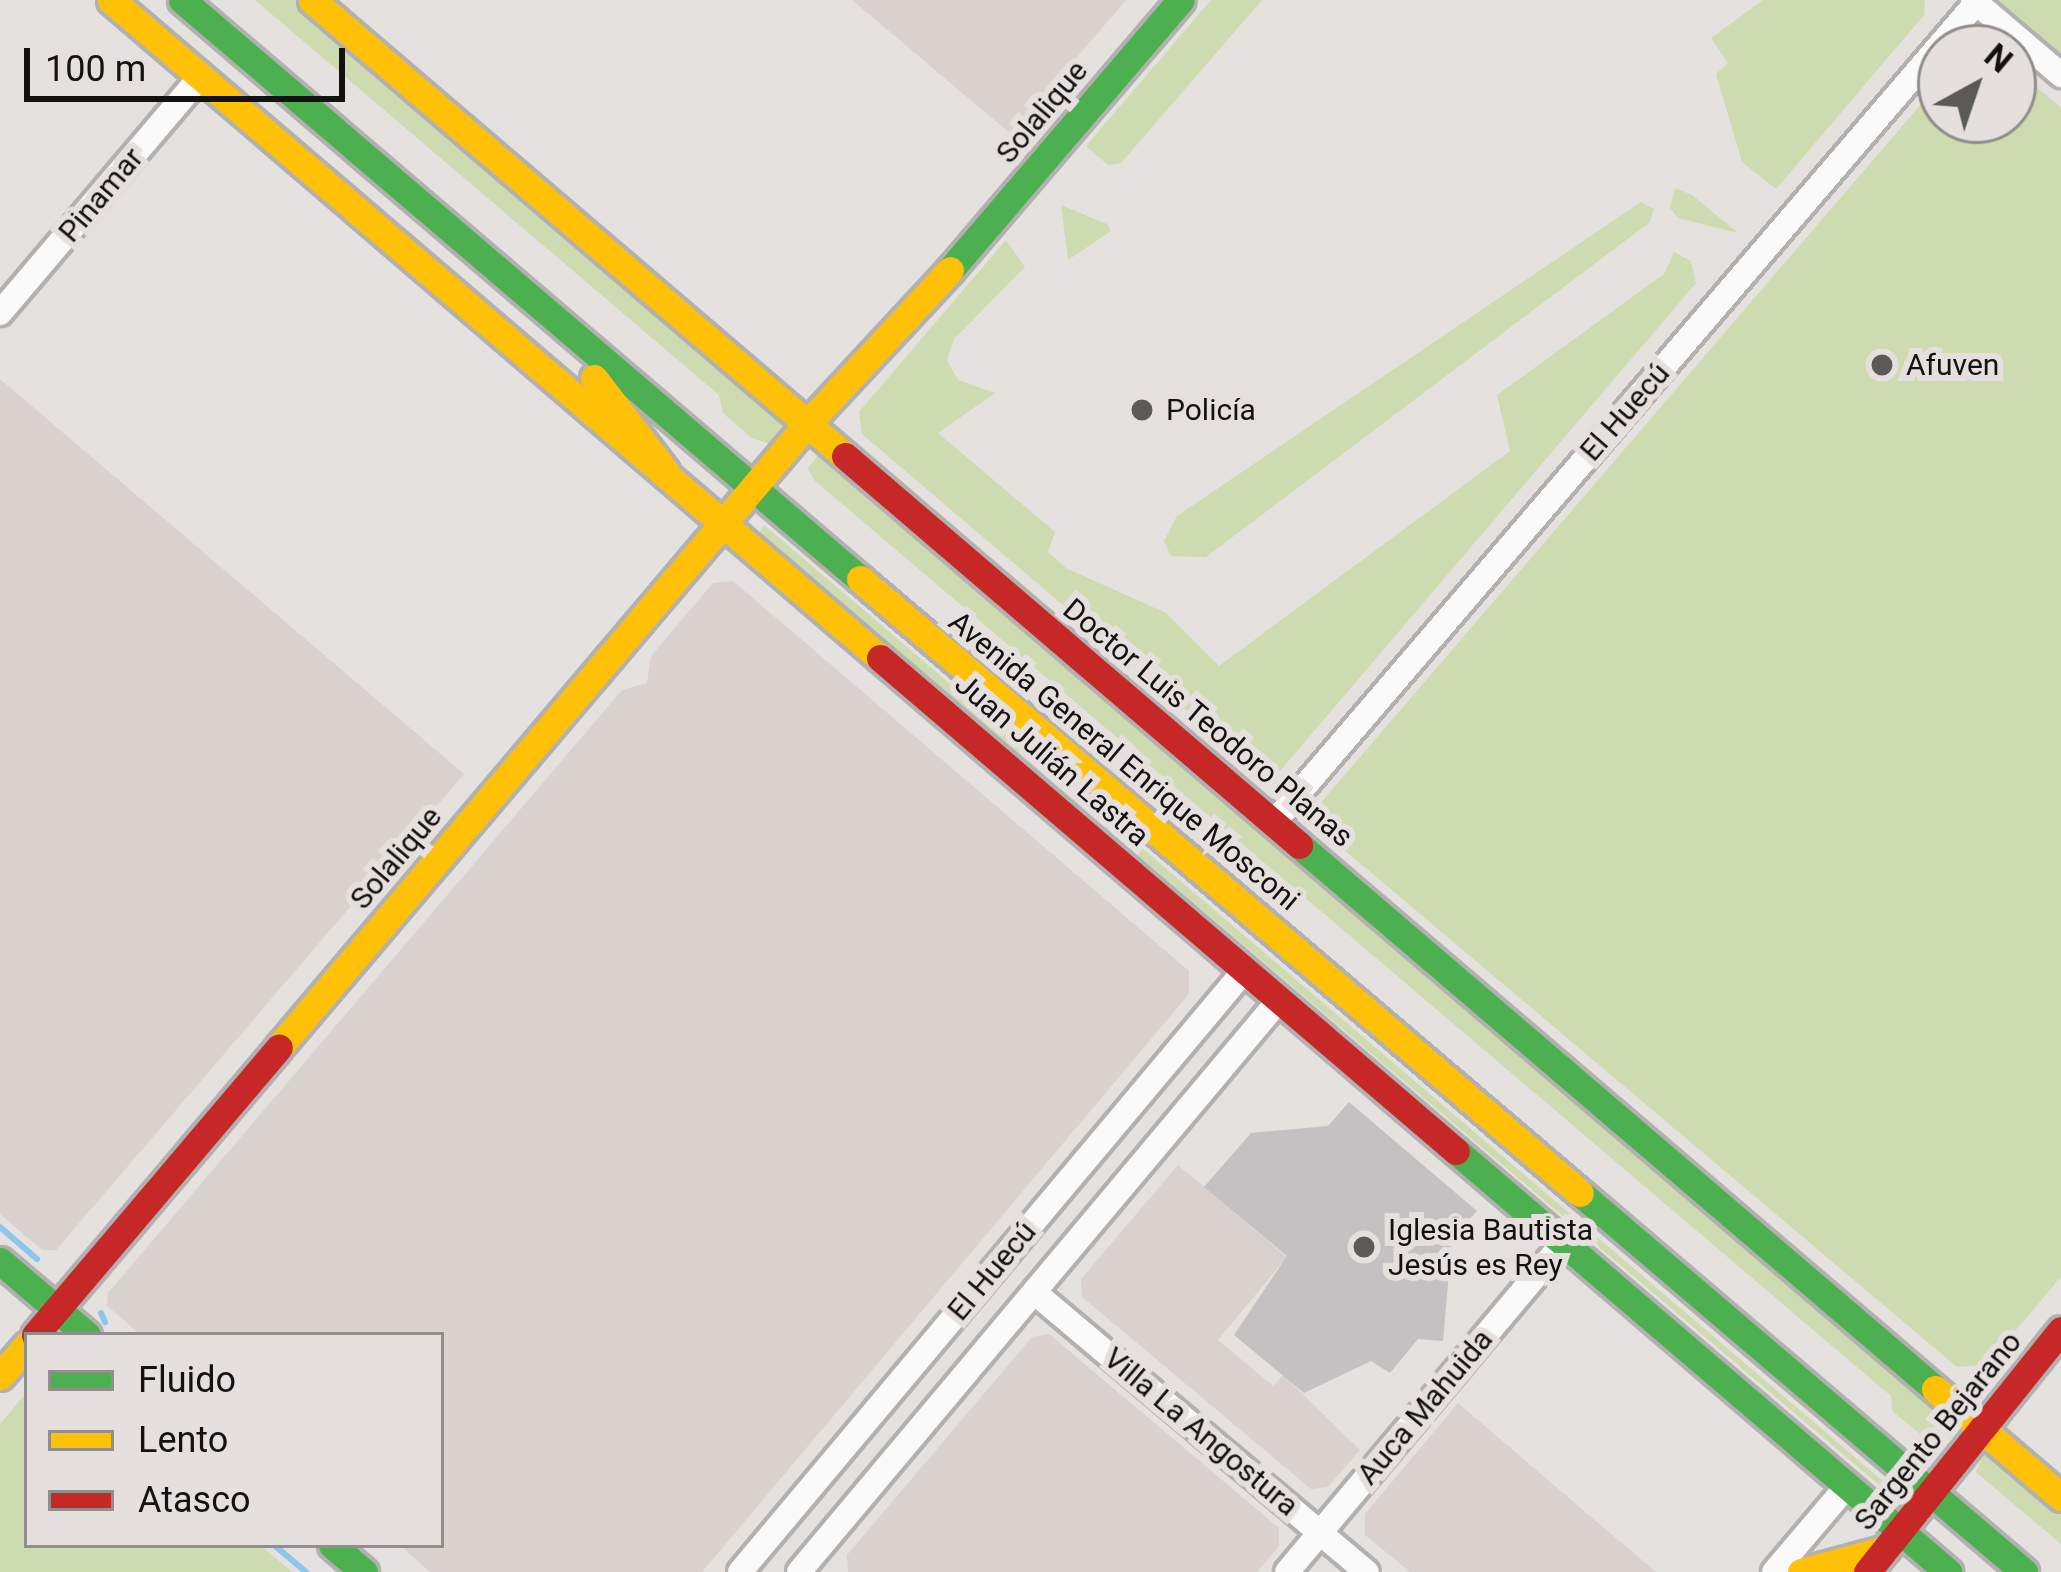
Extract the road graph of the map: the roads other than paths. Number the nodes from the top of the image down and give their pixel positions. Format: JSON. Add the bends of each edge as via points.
{"nodes":[{"id":1,"x":111,"y":0,"type":"edge"},
{"id":2,"x":182,"y":0,"type":"edge"},
{"id":3,"x":220,"y":0,"type":"edge"},
{"id":4,"x":312,"y":0,"type":"edge"},
{"id":5,"x":1155,"y":0,"type":"edge"},
{"id":6,"x":1181,"y":0,"type":"edge"},
{"id":7,"x":1974,"y":1,"type":"edge"},
{"id":8,"x":2061,"y":75,"type":"edge"},
{"id":9,"x":201,"y":76,"type":"junction"},
{"id":10,"x":510,"y":280,"type":"junction"},
{"id":11,"x":0,"y":313,"type":"edge"},
{"id":12,"x":808,"y":424,"type":"junction"},
{"id":13,"x":665,"y":471,"type":"junction"},
{"id":14,"x":761,"y":479,"type":"junction"},
{"id":15,"x":724,"y":523,"type":"junction"},
{"id":16,"x":1274,"y":822,"type":"junction"},
{"id":17,"x":1245,"y":970,"type":"junction"},
{"id":18,"x":1280,"y":999,"type":"junction"},
{"id":19,"x":1563,"y":1243,"type":"junction"},
{"id":20,"x":0,"y":1261,"type":"edge"},
{"id":21,"x":1034,"y":1292,"type":"junction"},
{"id":22,"x":57,"y":1310,"type":"junction"},
{"id":23,"x":2061,"y":1330,"type":"edge"},
{"id":24,"x":38,"y":1332,"type":"edge"},
{"id":25,"x":83,"y":1332,"type":"edge"},
{"id":26,"x":24,"y":1348,"type":"edge"},
{"id":27,"x":0,"y":1376,"type":"edge"},
{"id":28,"x":1979,"y":1427,"type":"junction"},
{"id":29,"x":1938,"y":1482,"type":"junction"},
{"id":30,"x":1847,"y":1486,"type":"junction"},
{"id":31,"x":2061,"y":1497,"type":"edge"},
{"id":32,"x":1320,"y":1533,"type":"junction"},
{"id":33,"x":1893,"y":1540,"type":"junction"},
{"id":34,"x":336,"y":1548,"type":"edge"},
{"id":35,"x":801,"y":1571,"type":"edge"},
{"id":36,"x":2061,"y":1571,"type":"edge"},
{"id":37,"x":364,"y":1572,"type":"edge"},
{"id":38,"x":740,"y":1572,"type":"edge"},
{"id":39,"x":1288,"y":1572,"type":"edge"},
{"id":40,"x":1367,"y":1572,"type":"edge"},
{"id":41,"x":1774,"y":1572,"type":"edge"},
{"id":42,"x":1801,"y":1572,"type":"edge"},
{"id":43,"x":1867,"y":1572,"type":"edge"},
{"id":44,"x":1948,"y":1572,"type":"edge"},
{"id":45,"x":2024,"y":1572,"type":"edge"}],
"edges":[{"from":1,"to":9,"type":"main road","name":"Juan Julián Lastra"},
{"from":2,"to":10,"type":"main road","name":"Avenida General Enrique Mosconi"},
{"from":3,"to":14,"type":"main road","name":"Avenida General Enrique Mosconi"},
{"from":4,"to":12,"type":"main road","name":"Doctor Luis Teodoro Planas"},
{"from":5,"to":12,"type":"main road","name":"Solalique","via":[[819,393]]},
{"from":6,"to":12,"type":"main road","name":"Solalique","via":[[833,406]]},
{"from":7,"to":8,"type":"street"},
{"from":7,"to":16,"type":"street","name":"El Huecú"},
{"from":9,"to":11,"type":"street","name":"Pinamar"},
{"from":9,"to":13,"type":"main road","name":"Juan Julián Lastra"},
{"from":10,"to":13,"type":"main road"},
{"from":10,"to":14,"type":"main road","name":"Avenida General Enrique Mosconi"},
{"from":12,"to":14,"type":"main road","name":"Solalique"},
{"from":12,"to":16,"type":"main road","name":"Doctor Luis Teodoro Planas"},
{"from":13,"to":15,"type":"main road","name":"Juan Julián Lastra"},
{"from":14,"to":15,"type":"main road","name":"Solalique"},
{"from":14,"to":29,"type":"main road","name":"Avenida General Enrique Mosconi"},
{"from":15,"to":17,"type":"main road","name":"Juan Julián Lastra"},
{"from":15,"to":22,"type":"main road","name":"Solalique"},
{"from":16,"to":28,"type":"main road","name":"Doctor Luis Teodoro Planas"},
{"from":17,"to":18,"type":"main road","name":"Juan Julián Lastra"},
{"from":17,"to":38,"type":"street","name":"El Huecú"},
{"from":18,"to":19,"type":"main road","name":"Juan Julián Lastra"},
{"from":18,"to":21,"type":"street","name":"El Huecú"},
{"from":19,"to":30,"type":"main road","name":"Juan Julián Lastra"},
{"from":19,"to":32,"type":"street","name":"Auca Mahuida"},
{"from":20,"to":22,"type":"main road"},
{"from":21,"to":32,"type":"street","name":"Villa La Angostura"},
{"from":21,"to":35,"type":"street","name":"El Huecú"},
{"from":22,"to":24,"type":"main road","name":"Solalique"},
{"from":22,"to":25,"type":"main road"},
{"from":23,"to":28,"type":"main road","name":"Sargento Bejarano"},
{"from":26,"to":27,"type":"main road"},
{"from":28,"to":29,"type":"main road","name":"Sargento Bejarano"},
{"from":28,"to":31,"type":"main road","name":"Doctor Luis Teodoro Planas"},
{"from":29,"to":33,"type":"main road","name":"Sargento Bejarano"},
{"from":29,"to":36,"type":"main road","name":"Avenida General Enrique Mosconi"},
{"from":29,"to":45,"type":"main road","name":"Avenida General Enrique Mosconi"},
{"from":30,"to":33,"type":"main road","name":"Juan Julián Lastra"},
{"from":30,"to":41,"type":"street","name":"Sargento Bejarano"},
{"from":32,"to":39,"type":"street","name":"Auca Mahuida"},
{"from":32,"to":40,"type":"street","name":"Villa La Angostura"},
{"from":33,"to":42,"type":"main road"},
{"from":33,"to":43,"type":"main road","name":"Sargento Bejarano"},
{"from":33,"to":44,"type":"main road","name":"Juan Julián Lastra"},
{"from":34,"to":37,"type":"main road"}]}
